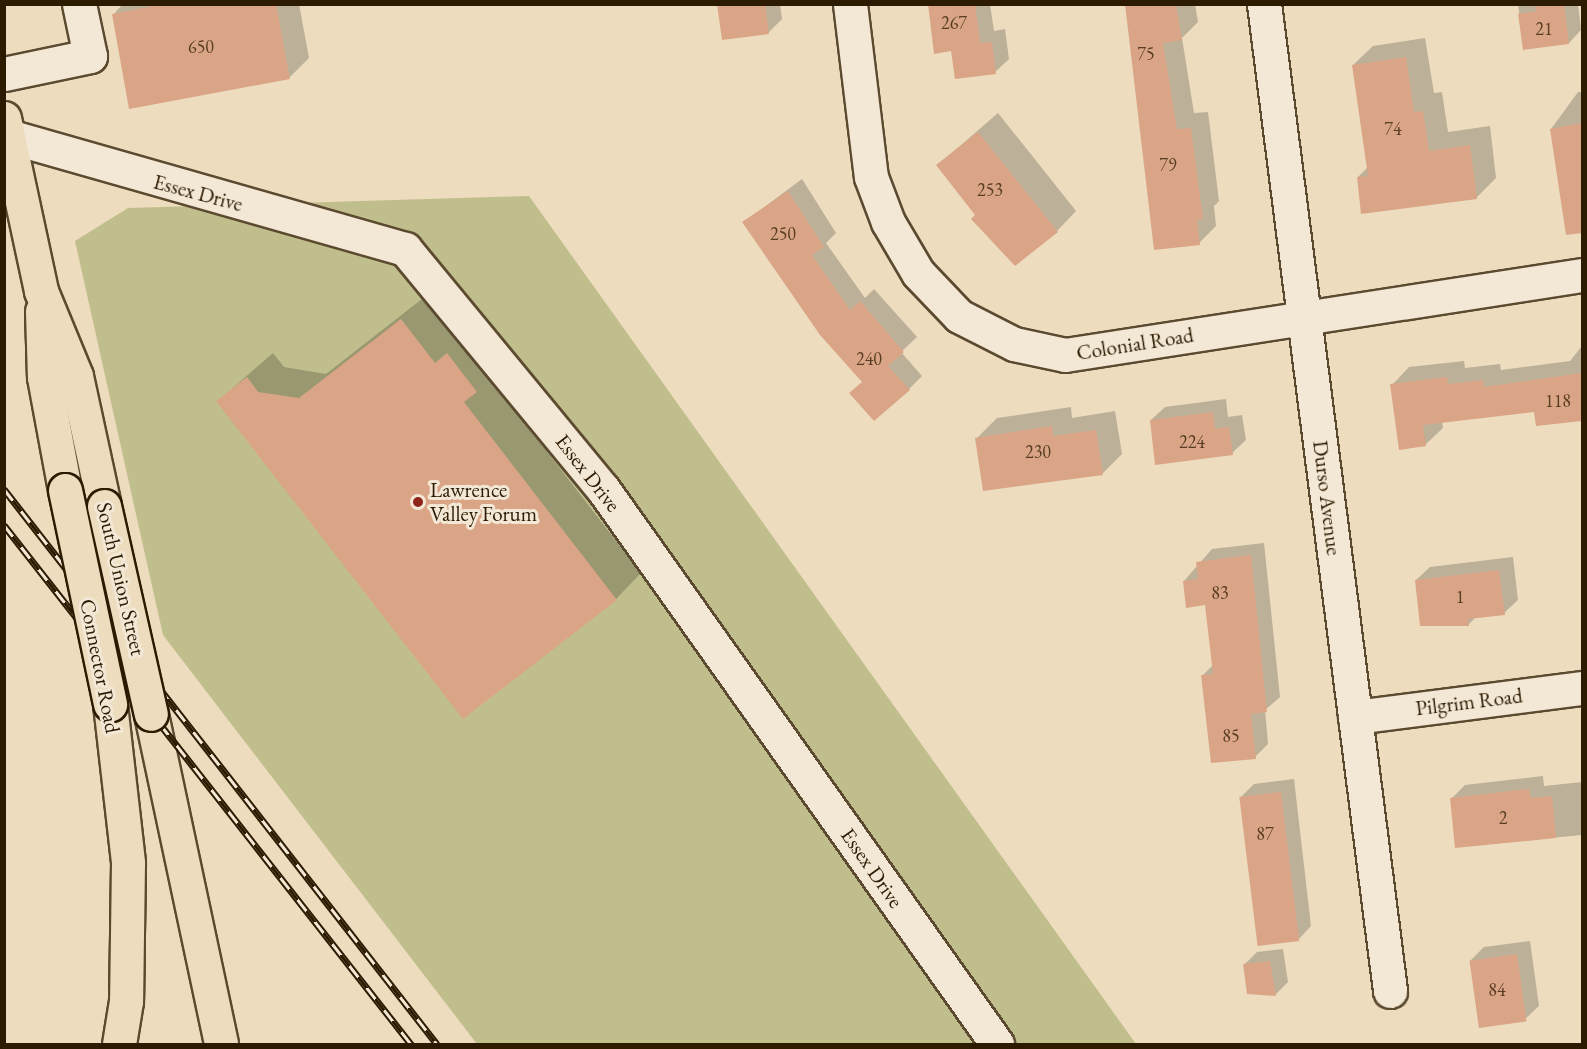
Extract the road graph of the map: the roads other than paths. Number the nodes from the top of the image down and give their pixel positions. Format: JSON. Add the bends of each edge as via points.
{"nodes":[{"id":1,"x":79,"y":4,"type":"edge"},
{"id":2,"x":850,"y":4,"type":"edge"},
{"id":3,"x":1264,"y":4,"type":"edge"},
{"id":4,"x":4,"y":74,"type":"edge"},
{"id":5,"x":6,"y":127,"type":"edge"},
{"id":6,"x":1582,"y":275,"type":"edge"},
{"id":7,"x":41,"y":291,"type":"junction"},
{"id":8,"x":1304,"y":318,"type":"junction"},
{"id":9,"x":1582,"y":688,"type":"edge"},
{"id":10,"x":1355,"y":717,"type":"junction"},
{"id":11,"x":1390,"y":991,"type":"dead end"},
{"id":12,"x":119,"y":1044,"type":"edge"},
{"id":13,"x":221,"y":1044,"type":"edge"},
{"id":14,"x":997,"y":1044,"type":"edge"}],
"edges":[{"from":1,"to":4,"type":"street","via":[[90,56]]},
{"from":2,"to":8,"type":"street","name":"Colonial Road","via":[[871,177],[888,222],[918,273],[959,316],[1014,344],[1065,355]]},
{"from":3,"to":8,"type":"street","name":"Durso Avenue"},
{"from":5,"to":7,"type":"main road","name":"South Union Street"},
{"from":5,"to":14,"type":"street","name":"Essex Drive","via":[[405,249],[603,489]]},
{"from":6,"to":8,"type":"street","name":"Colonial Road"},
{"from":7,"to":12,"type":"main road","name":"Connector Road","bridge":true,"via":[[44,377],[110,704],[128,863],[126,1002]]},
{"from":7,"to":13,"type":"main road","name":"South Union Street","bridge":true,"via":[[76,376]]},
{"from":8,"to":10,"type":"street","name":"Durso Avenue"},
{"from":9,"to":10,"type":"street","name":"Pilgrim Road"},
{"from":10,"to":11,"type":"street","name":"Durso Avenue"}]}
